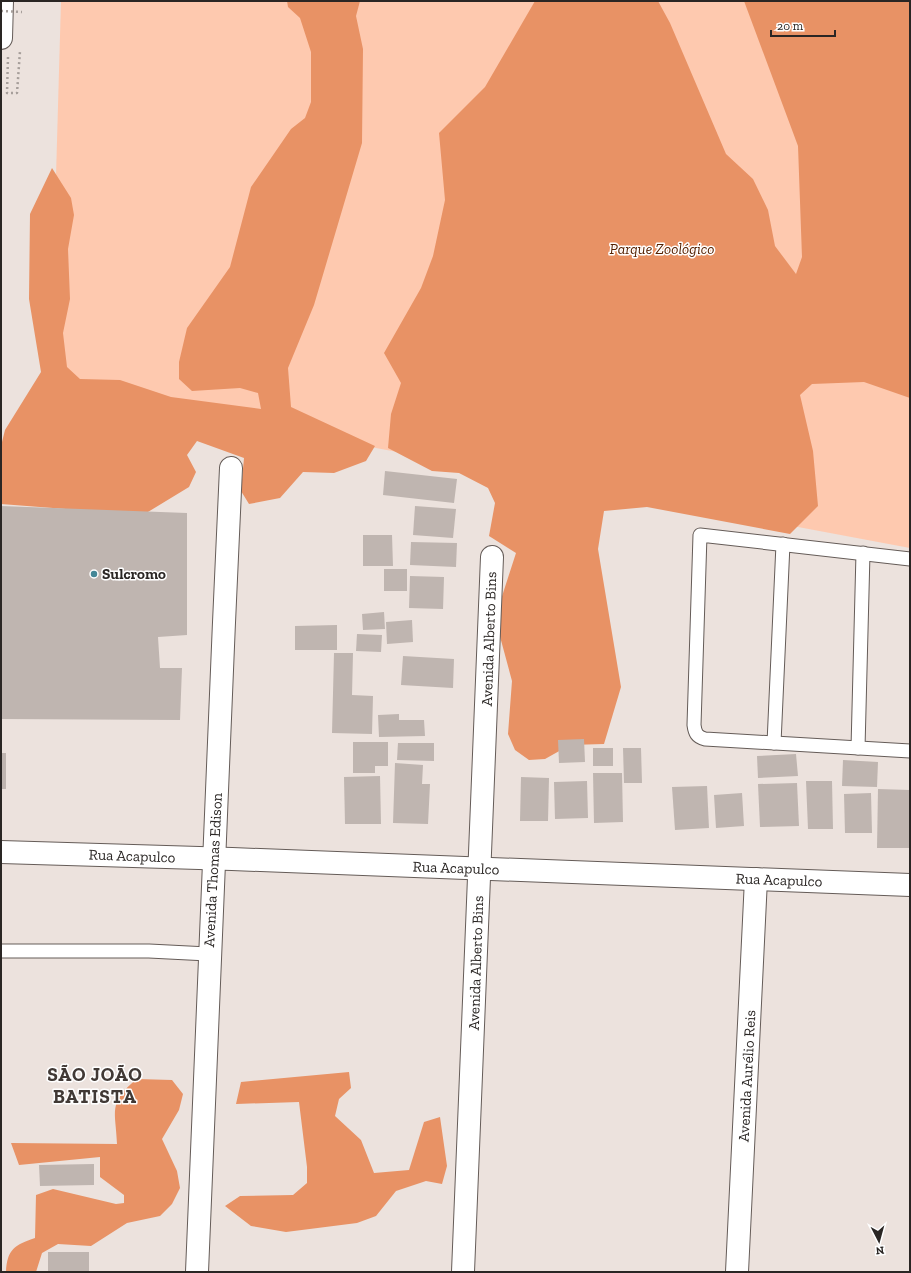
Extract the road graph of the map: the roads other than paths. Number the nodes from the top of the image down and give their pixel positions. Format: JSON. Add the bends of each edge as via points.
{"nodes":[{"id":1,"x":2,"y":1,"type":"edge"},
{"id":2,"x":1,"y":38,"type":"edge"},
{"id":3,"x":231,"y":468,"type":"dead end"},
{"id":4,"x":783,"y":544,"type":"junction"},
{"id":5,"x":863,"y":553,"type":"junction"},
{"id":6,"x":492,"y":558,"type":"dead end"},
{"id":7,"x":910,"y":559,"type":"edge"},
{"id":8,"x":774,"y":743,"type":"junction"},
{"id":9,"x":858,"y":748,"type":"junction"},
{"id":10,"x":910,"y":752,"type":"edge"},
{"id":11,"x":1,"y":852,"type":"edge"},
{"id":12,"x":214,"y":858,"type":"junction"},
{"id":13,"x":479,"y":869,"type":"junction"},
{"id":14,"x":756,"y":879,"type":"junction"},
{"id":15,"x":910,"y":885,"type":"edge"},
{"id":16,"x":1,"y":951,"type":"edge"},
{"id":17,"x":208,"y":954,"type":"junction"},
{"id":18,"x":196,"y":1272,"type":"edge"},
{"id":19,"x":463,"y":1272,"type":"edge"},
{"id":20,"x":737,"y":1272,"type":"edge"}],
"edges":[{"from":1,"to":2,"type":"street"},
{"from":3,"to":12,"type":"street","name":"Avenida Thomas Edison"},
{"from":4,"to":5,"type":"lane"},
{"from":4,"to":8,"type":"lane"},
{"from":4,"to":8,"type":"lane","via":[[700,535],[695,732],[705,739]]},
{"from":5,"to":7,"type":"lane"},
{"from":5,"to":9,"type":"lane"},
{"from":6,"to":13,"type":"street","name":"Avenida Alberto Bins"},
{"from":8,"to":9,"type":"lane"},
{"from":9,"to":10,"type":"lane"},
{"from":11,"to":12,"type":"street","name":"Rua Acapulco"},
{"from":12,"to":13,"type":"street","name":"Rua Acapulco"},
{"from":12,"to":17,"type":"street","name":"Avenida Thomas Edison"},
{"from":13,"to":14,"type":"street","name":"Rua Acapulco"},
{"from":13,"to":19,"type":"street","name":"Avenida Alberto Bins"},
{"from":14,"to":15,"type":"street","name":"Rua Acapulco"},
{"from":14,"to":20,"type":"street","name":"Avenida Aurélio Reis"},
{"from":16,"to":17,"type":"lane","via":[[149,951]]},
{"from":17,"to":18,"type":"street","name":"Avenida Thomas Edison"}]}
